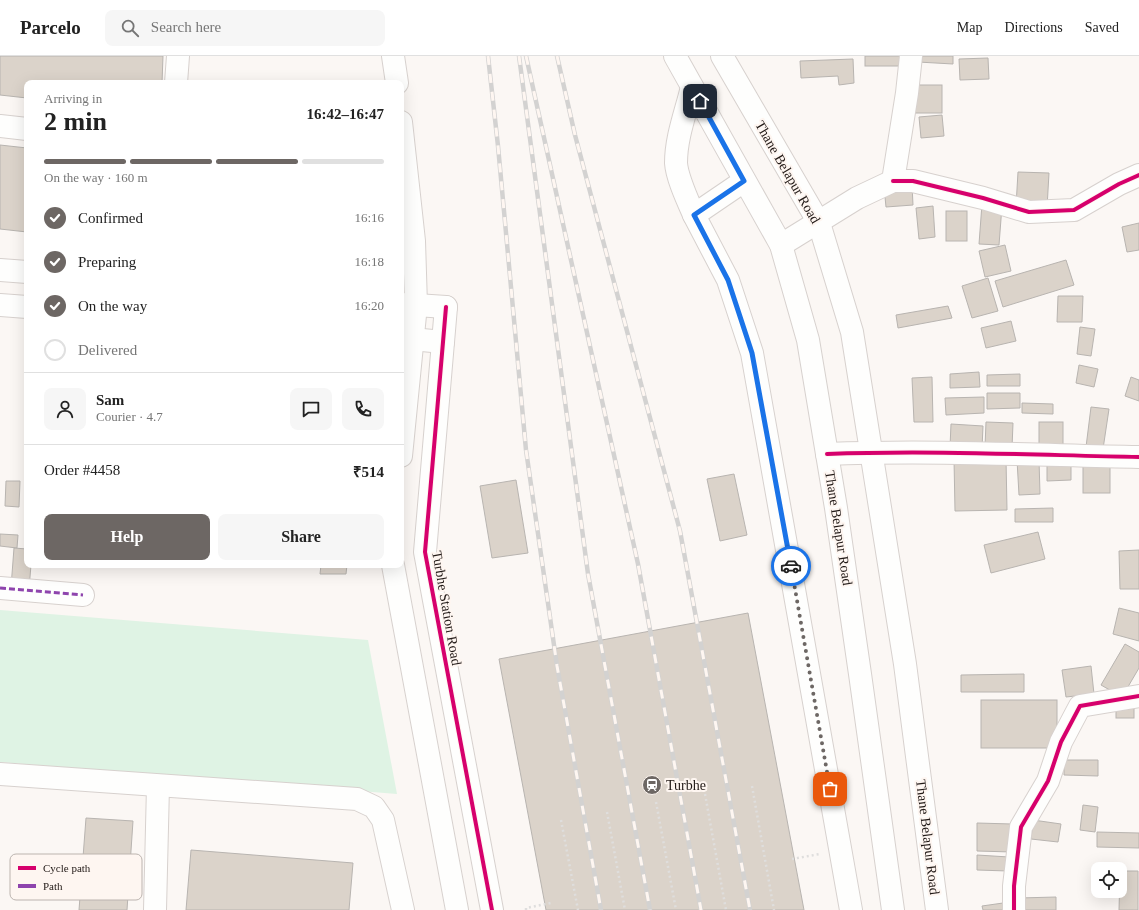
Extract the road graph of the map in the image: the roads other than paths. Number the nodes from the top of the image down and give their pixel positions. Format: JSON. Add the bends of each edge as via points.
{"nodes":[{"id":1,"x":178,"y":56,"type":"edge"},
{"id":2,"x":393,"y":56,"type":"edge"},
{"id":3,"x":675,"y":56,"type":"edge"},
{"id":4,"x":722,"y":56,"type":"edge"},
{"id":5,"x":911,"y":56,"type":"edge"},
{"id":6,"x":176,"y":80,"type":"edge"},
{"id":7,"x":397,"y":80,"type":"edge"},
{"id":8,"x":692,"y":87,"type":"junction"},
{"id":9,"x":0,"y":126,"type":"edge"},
{"id":10,"x":24,"y":128,"type":"edge"},
{"id":11,"x":404,"y":149,"type":"edge"},
{"id":12,"x":1139,"y":175,"type":"edge"},
{"id":13,"x":744,"y":181,"type":"junction"},
{"id":14,"x":893,"y":181,"type":"junction"},
{"id":15,"x":694,"y":215,"type":"junction"},
{"id":16,"x":818,"y":223,"type":"junction"},
{"id":17,"x":781,"y":245,"type":"junction"},
{"id":18,"x":0,"y":270,"type":"edge"},
{"id":19,"x":24,"y":272,"type":"edge"},
{"id":20,"x":409,"y":304,"type":"edge"},
{"id":21,"x":0,"y":305,"type":"edge"},
{"id":22,"x":24,"y":307,"type":"edge"},
{"id":23,"x":407,"y":338,"type":"edge"},
{"id":24,"x":443,"y":342,"type":"junction"},
{"id":25,"x":404,"y":397,"type":"edge"},
{"id":26,"x":872,"y":453,"type":"junction"},
{"id":27,"x":827,"y":454,"type":"junction"},
{"id":28,"x":1139,"y":456,"type":"edge"},
{"id":29,"x":394,"y":568,"type":"edge"},
{"id":30,"x":0,"y":588,"type":"edge"},
{"id":31,"x":82,"y":595,"type":"dead end"},
{"id":32,"x":1139,"y":696,"type":"edge"},
{"id":33,"x":0,"y":774,"type":"edge"},
{"id":34,"x":467,"y":777,"type":"junction"},
{"id":35,"x":434,"y":784,"type":"junction"},
{"id":36,"x":158,"y":786,"type":"junction"},
{"id":37,"x":155,"y":910,"type":"edge"},
{"id":38,"x":403,"y":910,"type":"edge"},
{"id":39,"x":457,"y":910,"type":"edge"},
{"id":40,"x":492,"y":910,"type":"edge"},
{"id":41,"x":851,"y":910,"type":"edge"},
{"id":42,"x":893,"y":910,"type":"edge"},
{"id":43,"x":937,"y":910,"type":"edge"},
{"id":44,"x":1014,"y":910,"type":"edge"}],
"edges":[{"from":1,"to":6,"type":"street"},
{"from":2,"to":7,"type":"street"},
{"from":3,"to":8,"type":"street","name":"Thane Belapur Road"},
{"from":4,"to":16,"type":"street","name":"Thane Belapur Road"},
{"from":5,"to":14,"type":"street"},
{"from":8,"to":13,"type":"street","name":"Thane Belapur Road"},
{"from":8,"to":15,"type":"street","via":[[677,142],[676,164]]},
{"from":9,"to":10,"type":"street"},
{"from":11,"to":20,"type":"street","via":[[414,241]]},
{"from":12,"to":14,"type":"street","via":[[1074,210],[1029,212],[913,181]]},
{"from":13,"to":15,"type":"street"},
{"from":13,"to":17,"type":"street","name":"Thane Belapur Road"},
{"from":14,"to":16,"type":"street","via":[[857,198]]},
{"from":15,"to":41,"type":"street","via":[[728,280],[752,353]]},
{"from":16,"to":17,"type":"street"},
{"from":16,"to":26,"type":"street","name":"Thane Belapur Road","via":[[852,332]]},
{"from":17,"to":27,"type":"street","name":"Thane Belapur Road","via":[[808,340]]},
{"from":18,"to":19,"type":"street"},
{"from":20,"to":23,"type":"street"},
{"from":20,"to":24,"type":"street","name":"Turbhe Station Road","via":[[446,307]]},
{"from":21,"to":22,"type":"street"},
{"from":23,"to":24,"type":"street"},
{"from":23,"to":25,"type":"street"},
{"from":24,"to":34,"type":"street","name":"Turbhe Station Road","via":[[425,552]]},
{"from":26,"to":27,"type":"street"},
{"from":26,"to":28,"type":"street","via":[[963,452]]},
{"from":26,"to":43,"type":"street","name":"Thane Belapur Road","via":[[905,664]]},
{"from":27,"to":42,"type":"street","name":"Thane Belapur Road"},
{"from":29,"to":35,"type":"street"},
{"from":30,"to":31,"type":"street"},
{"from":32,"to":44,"type":"street","via":[[1080,706],[1061,742],[1048,781],[1021,827],[1014,886]]},
{"from":33,"to":36,"type":"street"},
{"from":34,"to":35,"type":"street"},
{"from":34,"to":40,"type":"street","name":"Turbhe Station Road"},
{"from":35,"to":39,"type":"street"},
{"from":36,"to":37,"type":"street"},
{"from":36,"to":38,"type":"street","via":[[357,799],[374,807],[383,820]]}]}
